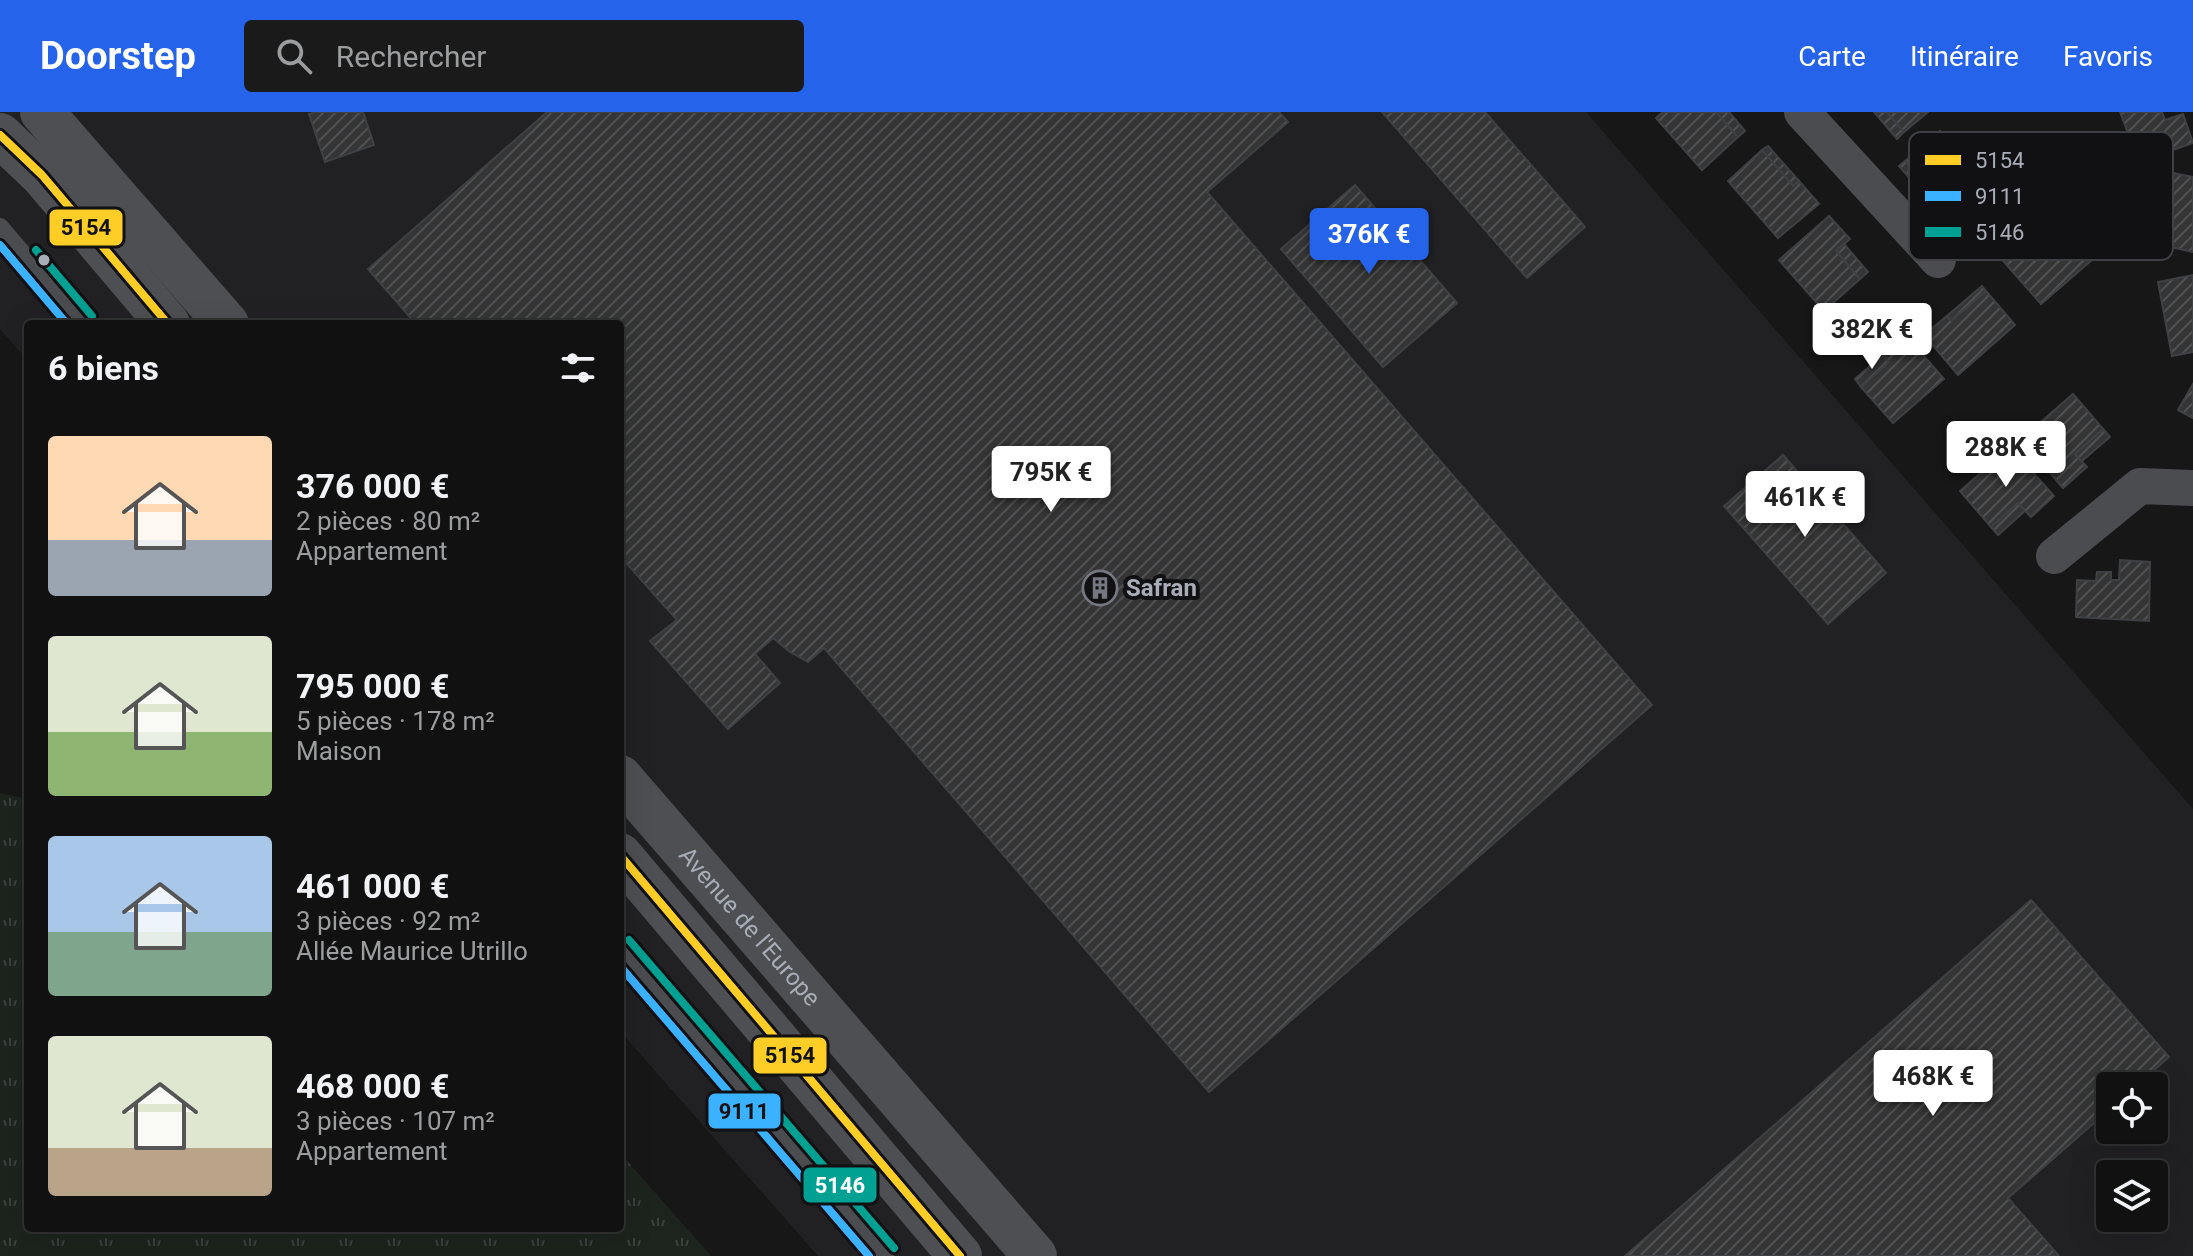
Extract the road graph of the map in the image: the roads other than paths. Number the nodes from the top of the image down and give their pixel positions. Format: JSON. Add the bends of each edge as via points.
{"nodes":[{"id":1,"x":42,"y":112,"type":"edge"},
{"id":2,"x":1802,"y":112,"type":"edge"},
{"id":3,"x":0,"y":135,"type":"edge"},
{"id":4,"x":0,"y":227,"type":"edge"},
{"id":5,"x":1909,"y":228,"type":"edge"},
{"id":6,"x":80,"y":320,"type":"edge"},
{"id":7,"x":165,"y":320,"type":"edge"},
{"id":8,"x":224,"y":320,"type":"edge"},
{"id":9,"x":2193,"y":488,"type":"edge"},
{"id":10,"x":2054,"y":556,"type":"dead end"},
{"id":11,"x":624,"y":782,"type":"edge"},
{"id":12,"x":624,"y":860,"type":"edge"},
{"id":13,"x":624,"y":953,"type":"edge"},
{"id":14,"x":885,"y":1256,"type":"edge"},
{"id":15,"x":960,"y":1256,"type":"edge"},
{"id":16,"x":1035,"y":1256,"type":"edge"}],
"edges":[{"from":1,"to":8,"type":"main road"},
{"from":2,"to":5,"type":"street"},
{"from":3,"to":7,"type":"main road","via":[[42,175]]},
{"from":4,"to":6,"type":"lane"},
{"from":9,"to":10,"type":"street","via":[[2140,486]]},
{"from":11,"to":16,"type":"main road","name":"Avenue de l'Europe"},
{"from":12,"to":15,"type":"main road"},
{"from":13,"to":14,"type":"lane"}]}
